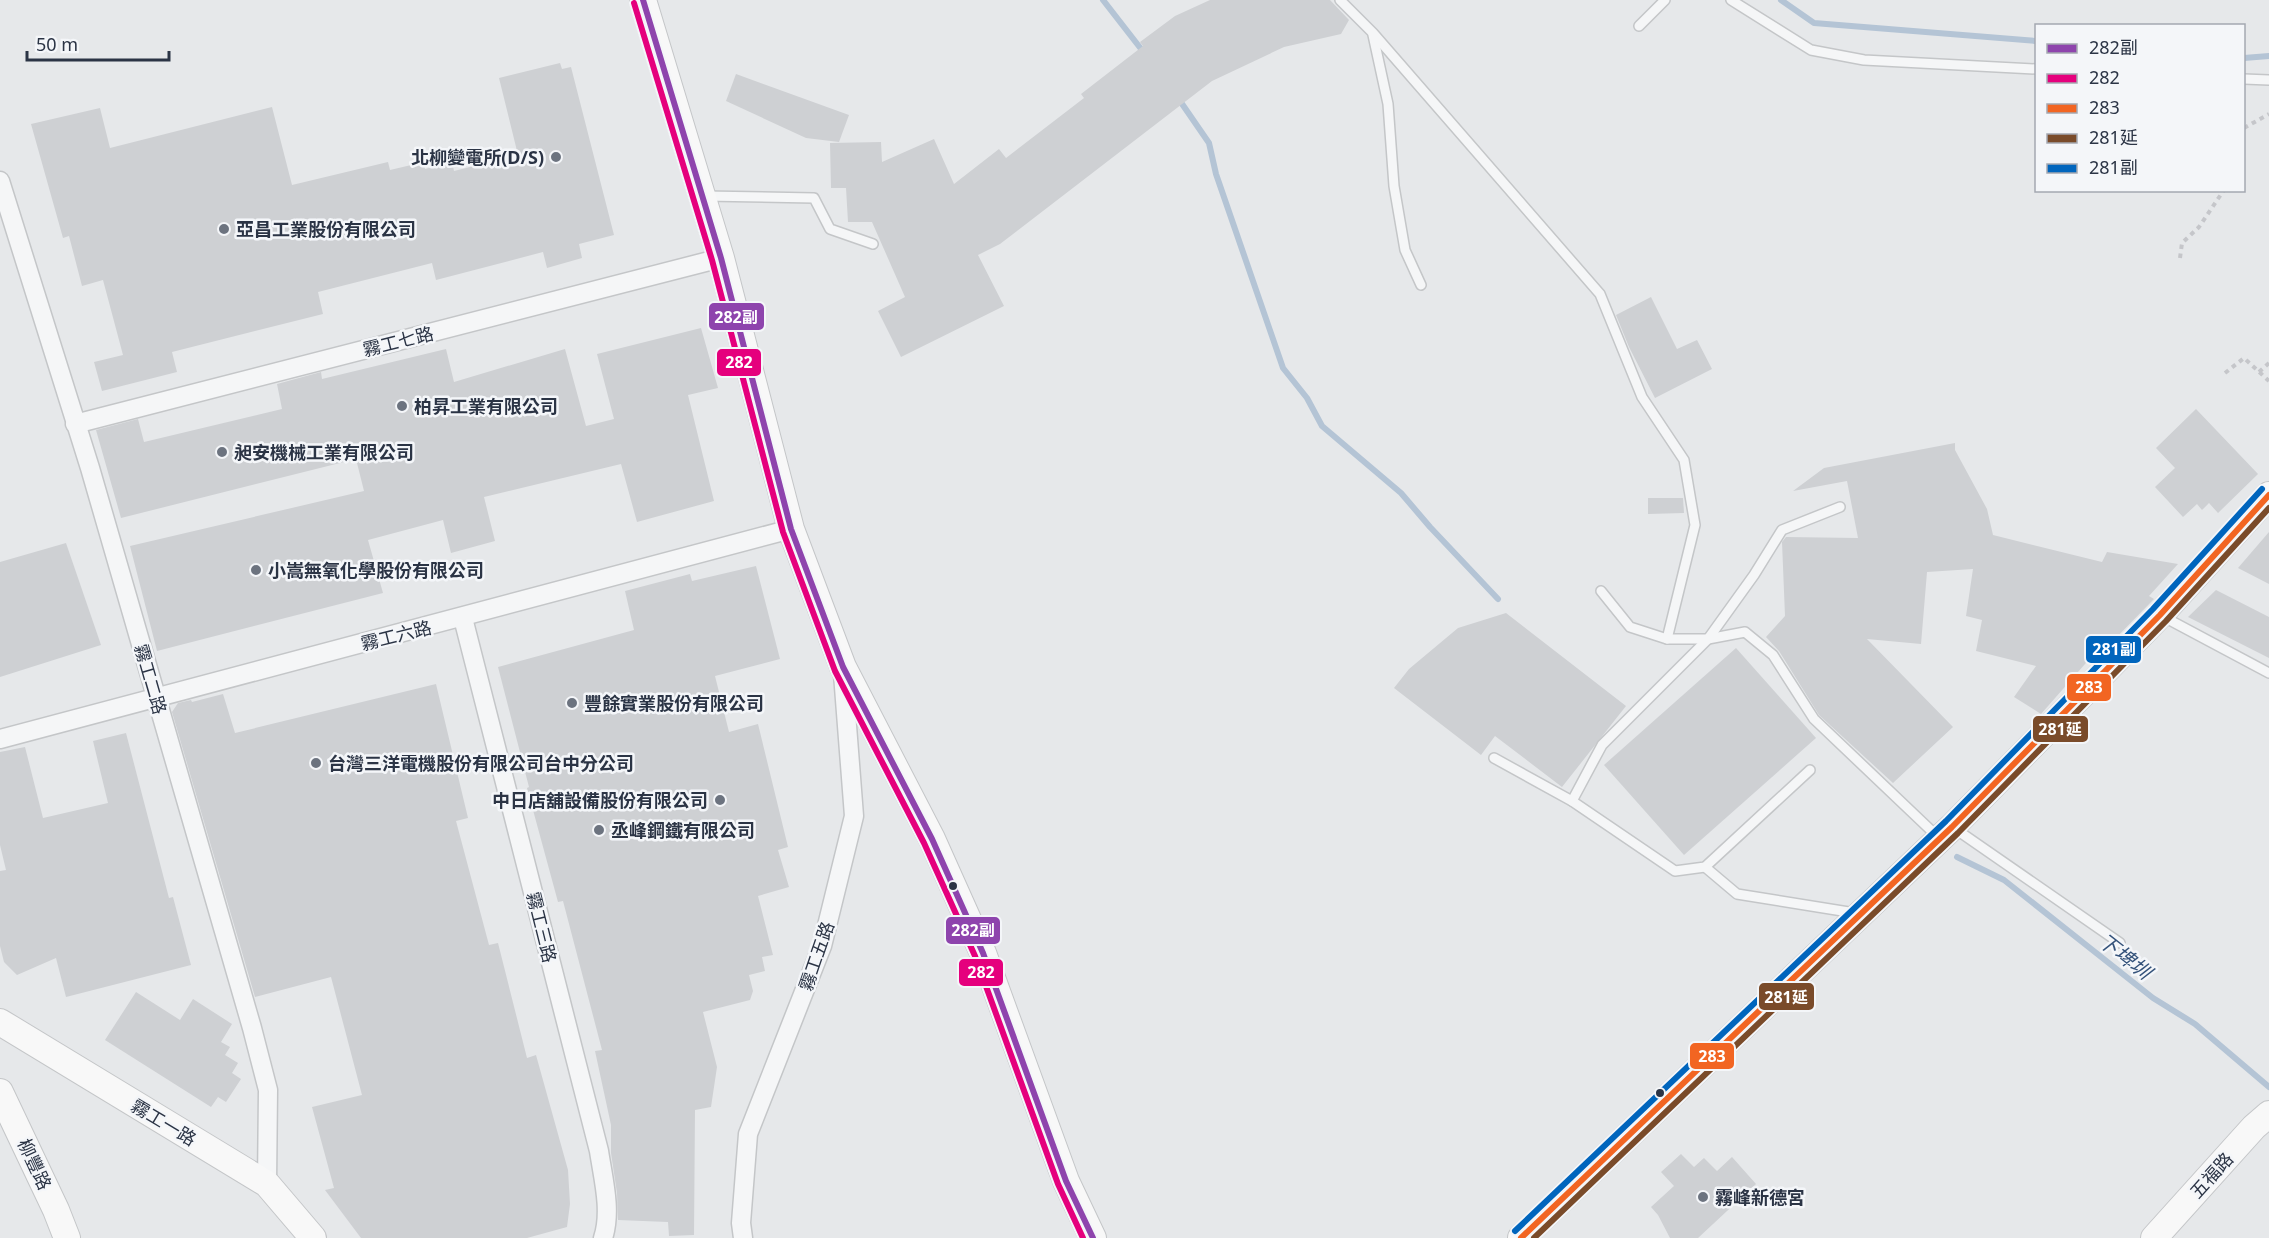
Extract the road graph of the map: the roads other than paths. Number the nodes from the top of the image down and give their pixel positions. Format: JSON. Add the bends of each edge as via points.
{"nodes":[{"id":1,"x":643,"y":0,"type":"edge"},
{"id":2,"x":1340,"y":0,"type":"edge"},
{"id":3,"x":1665,"y":0,"type":"edge"},
{"id":4,"x":1731,"y":0,"type":"edge"},
{"id":5,"x":1640,"y":26,"type":"dead end"},
{"id":6,"x":1373,"y":33,"type":"junction"},
{"id":7,"x":2035,"y":69,"type":"edge"},
{"id":8,"x":2245,"y":79,"type":"edge"},
{"id":9,"x":2269,"y":81,"type":"edge"},
{"id":10,"x":0,"y":181,"type":"edge"},
{"id":11,"x":702,"y":196,"type":"junction"},
{"id":12,"x":873,"y":244,"type":"dead end"},
{"id":13,"x":721,"y":258,"type":"junction"},
{"id":14,"x":1421,"y":285,"type":"dead end"},
{"id":15,"x":75,"y":424,"type":"junction"},
{"id":16,"x":2269,"y":495,"type":"edge"},
{"id":17,"x":1840,"y":507,"type":"dead end"},
{"id":18,"x":791,"y":529,"type":"junction"},
{"id":19,"x":1601,"y":591,"type":"dead end"},
{"id":20,"x":2160,"y":615,"type":"junction"},
{"id":21,"x":463,"y":618,"type":"junction"},
{"id":22,"x":1667,"y":639,"type":"junction"},
{"id":23,"x":1708,"y":639,"type":"junction"},
{"id":24,"x":843,"y":667,"type":"junction"},
{"id":25,"x":2269,"y":673,"type":"edge"},
{"id":26,"x":156,"y":696,"type":"junction"},
{"id":27,"x":0,"y":739,"type":"edge"},
{"id":28,"x":1494,"y":758,"type":"dead end"},
{"id":29,"x":1810,"y":770,"type":"dead end"},
{"id":30,"x":1572,"y":801,"type":"junction"},
{"id":31,"x":1945,"y":833,"type":"junction"},
{"id":32,"x":1705,"y":867,"type":"junction"},
{"id":33,"x":1860,"y":914,"type":"junction"},
{"id":34,"x":2120,"y":944,"type":"dead end"},
{"id":35,"x":0,"y":1022,"type":"edge"},
{"id":36,"x":0,"y":1092,"type":"edge"},
{"id":37,"x":2269,"y":1113,"type":"edge"},
{"id":38,"x":267,"y":1184,"type":"junction"},
{"id":39,"x":67,"y":1238,"type":"edge"},
{"id":40,"x":313,"y":1238,"type":"edge"},
{"id":41,"x":603,"y":1238,"type":"edge"},
{"id":42,"x":743,"y":1238,"type":"edge"},
{"id":43,"x":1093,"y":1238,"type":"edge"},
{"id":44,"x":1521,"y":1238,"type":"edge"},
{"id":45,"x":2154,"y":1238,"type":"edge"}],
"edges":[{"from":1,"to":11,"type":"street"},
{"from":2,"to":6,"type":"lane"},
{"from":3,"to":5,"type":"lane"},
{"from":4,"to":7,"type":"lane","via":[[1811,50],[1864,60]]},
{"from":6,"to":14,"type":"lane","via":[[1388,104],[1394,186],[1405,250]]},
{"from":6,"to":22,"type":"lane","via":[[1600,294],[1642,397],[1684,460],[1695,525]]},
{"from":8,"to":9,"type":"lane"},
{"from":10,"to":15,"type":"street","name":"霧工二路"},
{"from":11,"to":12,"type":"lane","via":[[813,198],[830,229]]},
{"from":11,"to":13,"type":"street"},
{"from":13,"to":15,"type":"street","name":"霧工七路"},
{"from":13,"to":18,"type":"street"},
{"from":15,"to":26,"type":"street","name":"霧工二路"},
{"from":16,"to":20,"type":"street"},
{"from":17,"to":23,"type":"lane","via":[[1782,530]]},
{"from":18,"to":21,"type":"street","name":"霧工六路"},
{"from":18,"to":24,"type":"street"},
{"from":19,"to":22,"type":"lane","via":[[1630,627]]},
{"from":20,"to":25,"type":"lane"},
{"from":20,"to":31,"type":"street"},
{"from":21,"to":26,"type":"street","name":"霧工六路"},
{"from":21,"to":41,"type":"street","name":"霧工三路","via":[[599,1151],[605,1190]]},
{"from":22,"to":23,"type":"lane"},
{"from":23,"to":30,"type":"lane","via":[[1602,745]]},
{"from":23,"to":31,"type":"lane","via":[[1745,632],[1773,655],[1814,719]]},
{"from":24,"to":42,"type":"street","name":"霧工五路","via":[[854,816],[822,946],[748,1134]]},
{"from":24,"to":43,"type":"street","via":[[932,839],[983,953],[1066,1181]]},
{"from":26,"to":27,"type":"street","name":"霧工六路"},
{"from":26,"to":38,"type":"street","name":"霧工二路","via":[[268,1090]]},
{"from":28,"to":30,"type":"lane"},
{"from":29,"to":32,"type":"lane"},
{"from":30,"to":32,"type":"lane","via":[[1675,871]]},
{"from":31,"to":33,"type":"street"},
{"from":31,"to":34,"type":"lane"},
{"from":32,"to":33,"type":"lane","via":[[1737,894]]},
{"from":33,"to":44,"type":"street"},
{"from":35,"to":38,"type":"street","name":"霧工一路"},
{"from":36,"to":39,"type":"street","name":"柳豐路"},
{"from":37,"to":45,"type":"street","name":"五福路"},
{"from":38,"to":40,"type":"street","name":"霧工一路"}]}
